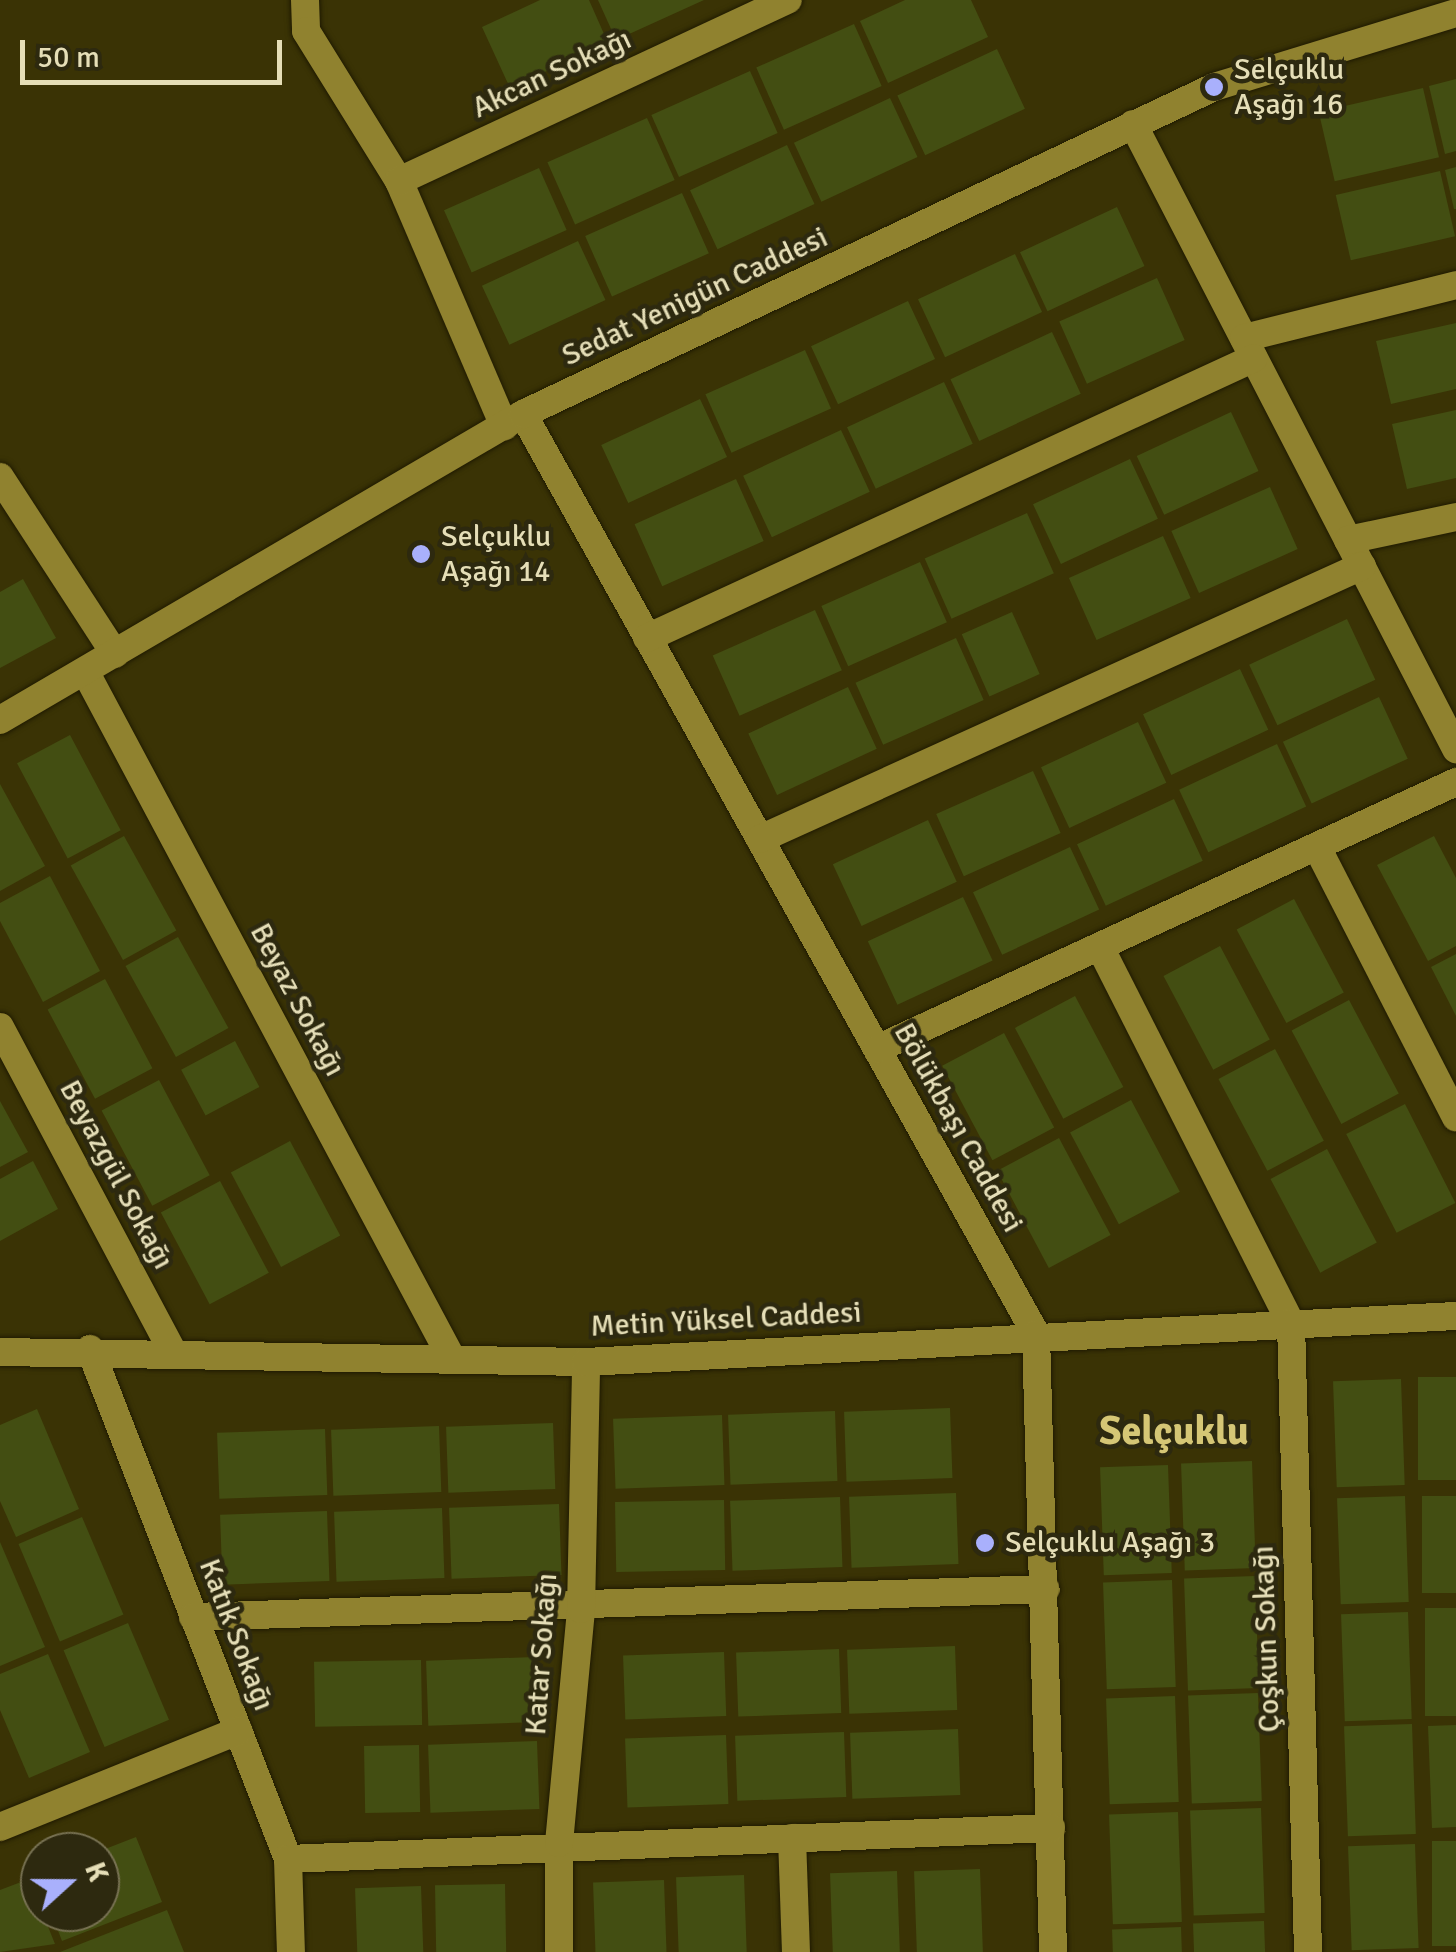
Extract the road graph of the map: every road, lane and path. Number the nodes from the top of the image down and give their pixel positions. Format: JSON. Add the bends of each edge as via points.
{"nodes":[{"id":1,"x":305,"y":0,"type":"edge"},
{"id":2,"x":788,"y":0,"type":"edge"},
{"id":3,"x":1456,"y":14,"type":"edge"},
{"id":4,"x":1134,"y":124,"type":"junction"},
{"id":5,"x":398,"y":182,"type":"junction"},
{"id":6,"x":1456,"y":285,"type":"edge"},
{"id":7,"x":1249,"y":348,"type":"junction"},
{"id":8,"x":513,"y":420,"type":"junction"},
{"id":9,"x":0,"y":477,"type":"edge"},
{"id":10,"x":1456,"y":517,"type":"edge"},
{"id":11,"x":1348,"y":540,"type":"junction"},
{"id":12,"x":1362,"y":566,"type":"junction"},
{"id":13,"x":647,"y":638,"type":"junction"},
{"id":14,"x":115,"y":654,"type":"junction"},
{"id":15,"x":85,"y":671,"type":"junction"},
{"id":16,"x":0,"y":720,"type":"edge"},
{"id":17,"x":1456,"y":749,"type":"edge"},
{"id":18,"x":1456,"y":782,"type":"edge"},
{"id":19,"x":760,"y":839,"type":"junction"},
{"id":20,"x":1317,"y":847,"type":"junction"},
{"id":21,"x":1100,"y":947,"type":"junction"},
{"id":22,"x":0,"y":1027,"type":"edge"},
{"id":23,"x":877,"y":1049,"type":"junction"},
{"id":24,"x":1456,"y":1117,"type":"edge"},
{"id":25,"x":1456,"y":1316,"type":"edge"},
{"id":26,"x":1291,"y":1323,"type":"junction"},
{"id":27,"x":1036,"y":1334,"type":"junction"},
{"id":28,"x":90,"y":1348,"type":"junction"},
{"id":29,"x":0,"y":1352,"type":"edge"},
{"id":30,"x":174,"y":1354,"type":"junction"},
{"id":31,"x":452,"y":1359,"type":"junction"},
{"id":32,"x":586,"y":1362,"type":"junction"},
{"id":33,"x":1046,"y":1588,"type":"junction"},
{"id":34,"x":581,"y":1609,"type":"junction"},
{"id":35,"x":194,"y":1617,"type":"junction"},
{"id":36,"x":238,"y":1730,"type":"junction"},
{"id":37,"x":2,"y":1822,"type":"edge"},
{"id":38,"x":1050,"y":1828,"type":"junction"},
{"id":39,"x":792,"y":1838,"type":"junction"},
{"id":40,"x":559,"y":1843,"type":"junction"},
{"id":41,"x":288,"y":1859,"type":"junction"},
{"id":42,"x":291,"y":1952,"type":"edge"},
{"id":43,"x":559,"y":1952,"type":"edge"},
{"id":44,"x":796,"y":1952,"type":"edge"},
{"id":45,"x":1053,"y":1952,"type":"edge"},
{"id":46,"x":1308,"y":1952,"type":"edge"}],
"edges":[{"from":1,"to":5,"type":"street","name":"Bölükbaşı Caddesi","via":[[306,31]]},
{"from":2,"to":5,"type":"street","name":"Akcan Sokağı"},
{"from":3,"to":4,"type":"street","name":"Sedat Yenigün Caddesi","via":[[1214,86]]},
{"from":4,"to":7,"type":"street"},
{"from":4,"to":8,"type":"street","name":"Sedat Yenigün Caddesi"},
{"from":5,"to":8,"type":"street","name":"Bölükbaşı Caddesi"},
{"from":6,"to":7,"type":"street"},
{"from":7,"to":11,"type":"street"},
{"from":7,"to":13,"type":"street"},
{"from":8,"to":13,"type":"street","name":"Bölükbaşı Caddesi"},
{"from":8,"to":14,"type":"street","name":"Sedat Yenigün Caddesi"},
{"from":9,"to":14,"type":"street"},
{"from":10,"to":11,"type":"street"},
{"from":11,"to":12,"type":"street"},
{"from":12,"to":17,"type":"street"},
{"from":12,"to":19,"type":"street"},
{"from":13,"to":19,"type":"street","name":"Bölükbaşı Caddesi"},
{"from":14,"to":15,"type":"street","name":"Sedat Yenigün Caddesi"},
{"from":15,"to":16,"type":"street","name":"Sedat Yenigün Caddesi"},
{"from":15,"to":31,"type":"street","name":"Beyaz Sokağı"},
{"from":18,"to":20,"type":"street"},
{"from":19,"to":23,"type":"street","name":"Bölükbaşı Caddesi"},
{"from":20,"to":21,"type":"street"},
{"from":20,"to":24,"type":"street"},
{"from":21,"to":23,"type":"street"},
{"from":21,"to":26,"type":"street"},
{"from":22,"to":30,"type":"street","name":"Beyazgül Sokağı"},
{"from":23,"to":27,"type":"street","name":"Bölükbaşı Caddesi"},
{"from":25,"to":26,"type":"street","name":"Metin Yüksel Caddesi"},
{"from":26,"to":27,"type":"street","name":"Metin Yüksel Caddesi"},
{"from":26,"to":46,"type":"street","name":"Çoşkun Sokağı"},
{"from":27,"to":32,"type":"street","name":"Metin Yüksel Caddesi"},
{"from":27,"to":33,"type":"street","name":"Bölükbaşı Caddesi"},
{"from":28,"to":29,"type":"street","name":"Metin Yüksel Caddesi"},
{"from":28,"to":30,"type":"street","name":"Metin Yüksel Caddesi"},
{"from":28,"to":35,"type":"street","name":"Katık Sokağı"},
{"from":30,"to":31,"type":"street","name":"Metin Yüksel Caddesi"},
{"from":31,"to":32,"type":"street","name":"Metin Yüksel Caddesi"},
{"from":32,"to":34,"type":"street","name":"Katar Sokağı"},
{"from":33,"to":34,"type":"street"},
{"from":33,"to":38,"type":"street","name":"Bölükbaşı Caddesi"},
{"from":34,"to":35,"type":"street"},
{"from":34,"to":40,"type":"street","name":"Katar Sokağı"},
{"from":35,"to":36,"type":"street","name":"Katık Sokağı"},
{"from":36,"to":37,"type":"street"},
{"from":36,"to":41,"type":"street","name":"Katık Sokağı"},
{"from":38,"to":39,"type":"street"},
{"from":38,"to":45,"type":"street","name":"Bölükbaşı Caddesi"},
{"from":39,"to":40,"type":"street"},
{"from":39,"to":44,"type":"street"},
{"from":40,"to":41,"type":"street"},
{"from":40,"to":43,"type":"street","name":"Katar Sokağı"},
{"from":41,"to":42,"type":"street","name":"Katık Sokağı"}]}
